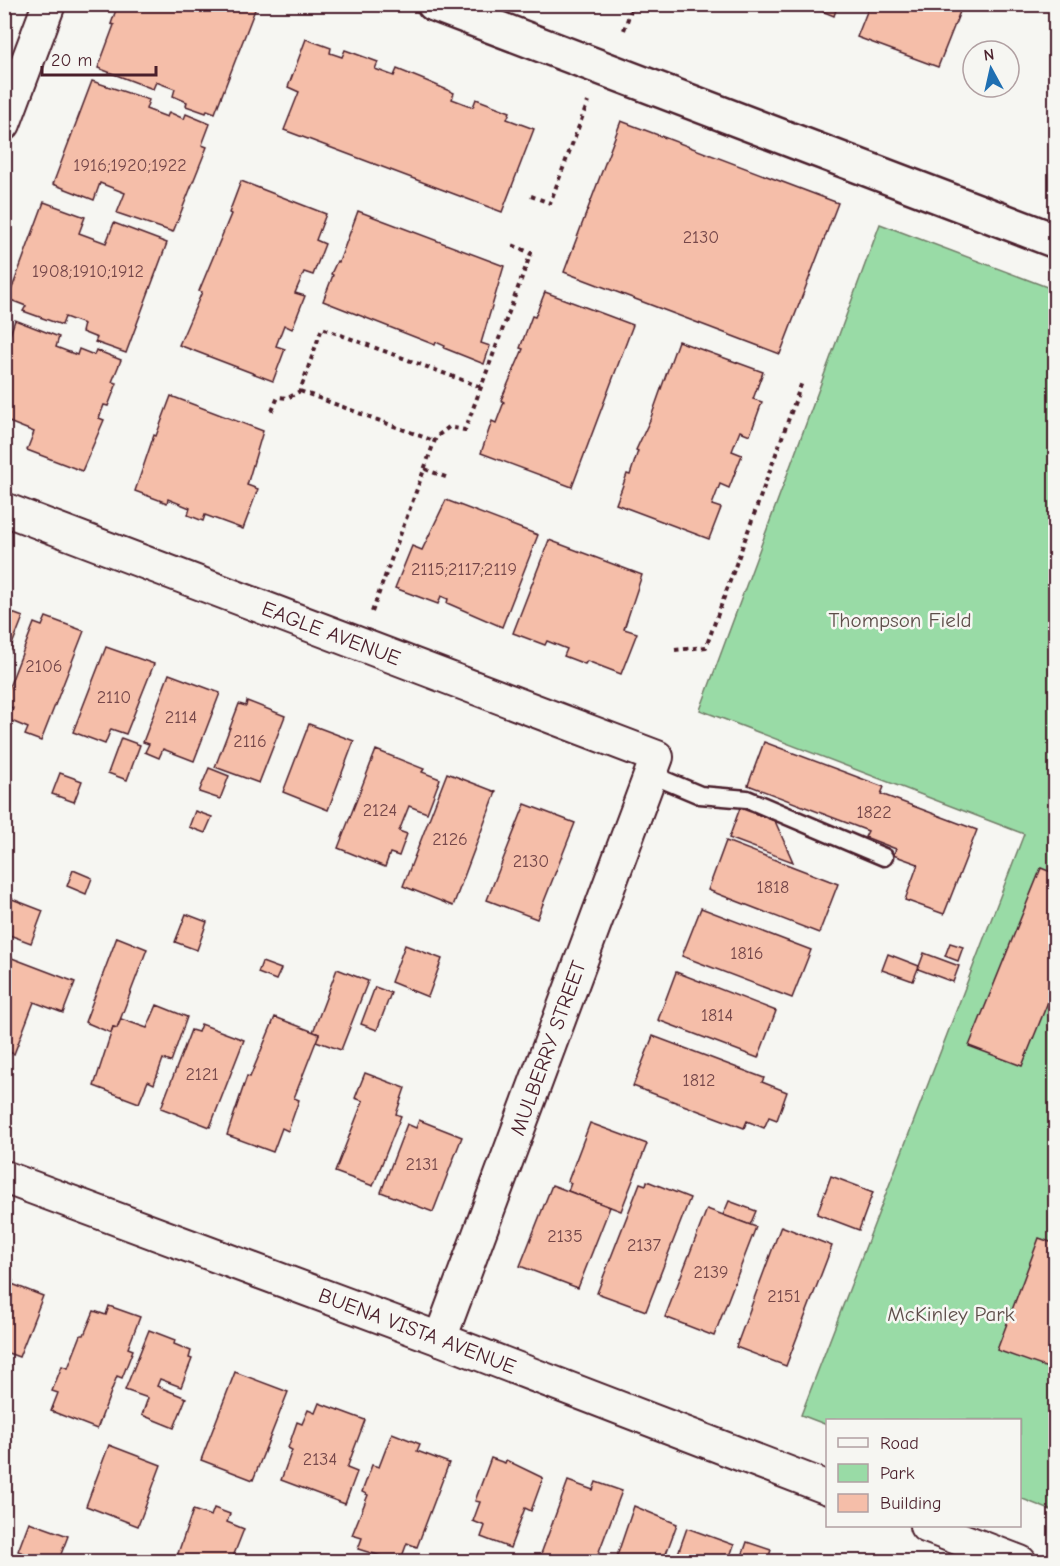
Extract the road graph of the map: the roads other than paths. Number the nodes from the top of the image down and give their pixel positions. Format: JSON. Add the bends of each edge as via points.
{"nodes":[{"id":1,"x":49,"y":4,"type":"edge"},
{"id":2,"x":434,"y":4,"type":"edge"},
{"id":3,"x":4,"y":124,"type":"edge"},
{"id":4,"x":1056,"y":240,"type":"edge"},
{"id":5,"x":4,"y":509,"type":"edge"},
{"id":6,"x":653,"y":766,"type":"junction"},
{"id":7,"x":884,"y":857,"type":"dead end"},
{"id":8,"x":4,"y":1177,"type":"edge"},
{"id":9,"x":440,"y":1339,"type":"junction"},
{"id":10,"x":826,"y":1487,"type":"edge"},
{"id":11,"x":929,"y":1527,"type":"edge"},
{"id":12,"x":1020,"y":1562,"type":"edge"}],
"edges":[{"from":1,"to":3,"type":"street"},
{"from":2,"to":4,"type":"street"},
{"from":5,"to":6,"type":"street","name":"EAGLE AVENUE","via":[[360,644]]},
{"from":6,"to":7,"type":"lane","via":[[700,795],[747,799]]},
{"from":6,"to":9,"type":"street","name":"MULBERRY STREET"},
{"from":8,"to":9,"type":"street","name":"BUENA VISTA AVENUE"},
{"from":9,"to":10,"type":"street","name":"BUENA VISTA AVENUE"},
{"from":11,"to":12,"type":"street"}]}
